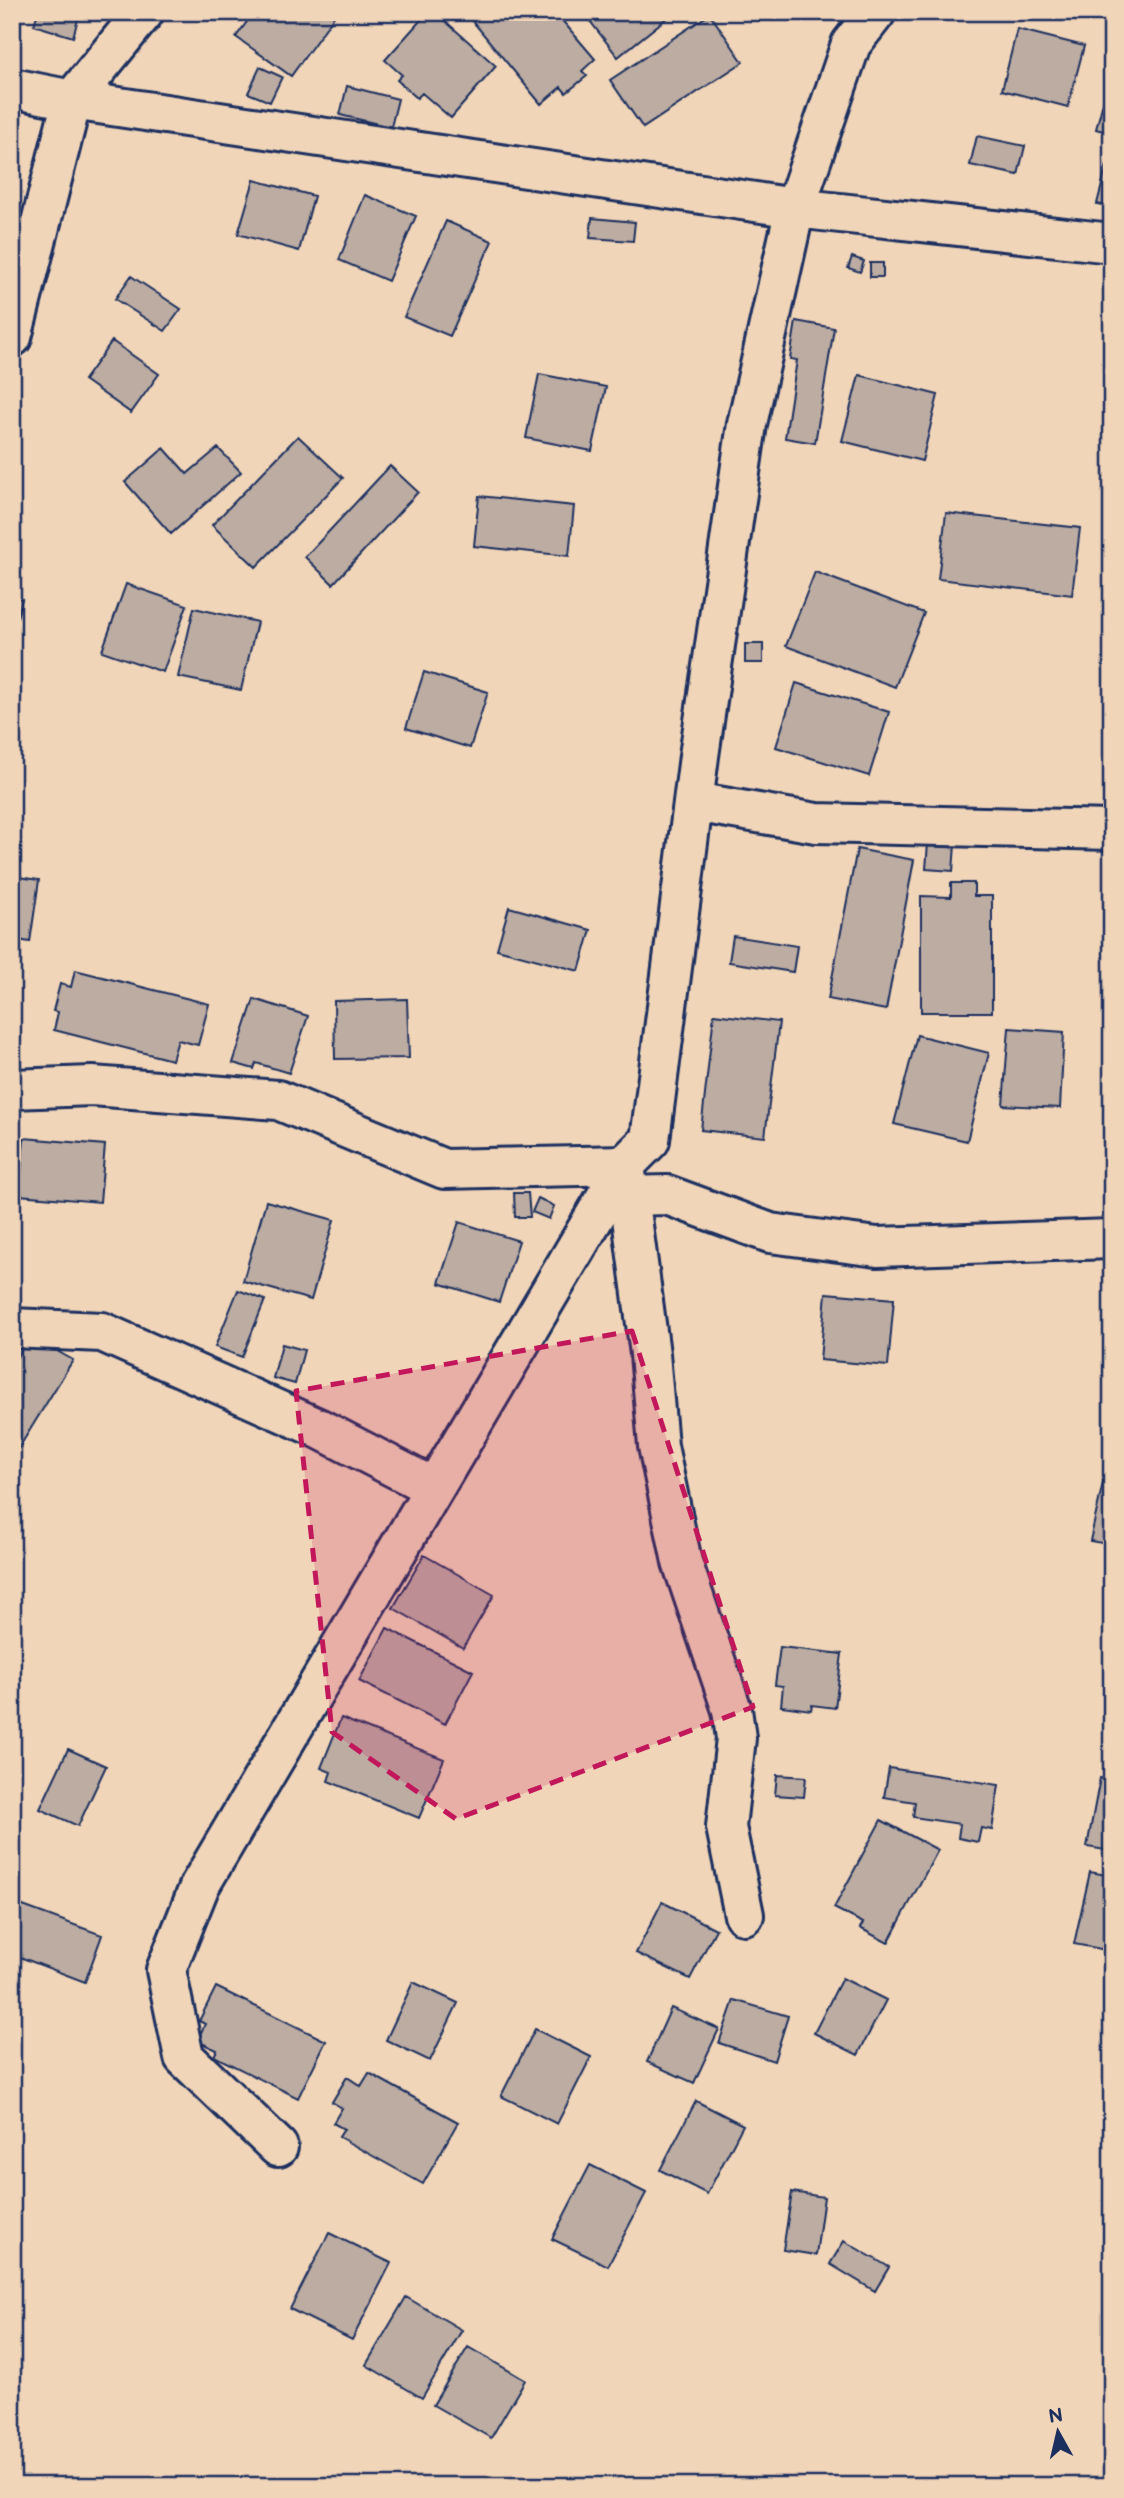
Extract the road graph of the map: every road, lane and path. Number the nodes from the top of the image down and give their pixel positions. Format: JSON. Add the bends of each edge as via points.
{"nodes":[{"id":1,"x":144,"y":12,"type":"edge"},
{"id":2,"x":876,"y":12,"type":"edge"},
{"id":3,"x":12,"y":88,"type":"edge"},
{"id":4,"x":72,"y":100,"type":"junction"},
{"id":5,"x":795,"y":208,"type":"junction"},
{"id":6,"x":1112,"y":243,"type":"edge"},
{"id":7,"x":12,"y":337,"type":"edge"},
{"id":8,"x":694,"y":802,"type":"junction"},
{"id":9,"x":1112,"y":830,"type":"edge"},
{"id":10,"x":12,"y":1089,"type":"edge"},
{"id":11,"x":626,"y":1180,"type":"junction"},
{"id":12,"x":1112,"y":1239,"type":"edge"},
{"id":13,"x":12,"y":1328,"type":"edge"},
{"id":14,"x":434,"y":1488,"type":"junction"},
{"id":15,"x":744,"y":1915,"type":"dead end"},
{"id":16,"x":278,"y":2147,"type":"dead end"}],
"edges":[{"from":1,"to":4,"type":"street"},
{"from":2,"to":5,"type":"street","via":[[851,44]]},
{"from":3,"to":4,"type":"street"},
{"from":4,"to":5,"type":"street"},
{"from":4,"to":7,"type":"street"},
{"from":5,"to":6,"type":"street"},
{"from":5,"to":8,"type":"street","via":[[740,460]]},
{"from":8,"to":9,"type":"street","via":[[816,823]]},
{"from":8,"to":11,"type":"street","via":[[650,1140]]},
{"from":10,"to":11,"type":"street","via":[[92,1086],[278,1100],[444,1169]]},
{"from":11,"to":12,"type":"street","via":[[770,1233],[877,1247]]},
{"from":11,"to":14,"type":"street"},
{"from":11,"to":15,"type":"street","via":[[659,1446],[676,1536],[732,1710],[736,1738],[726,1827]]},
{"from":13,"to":14,"type":"street","via":[[102,1332],[318,1427]]},
{"from":14,"to":16,"type":"street","via":[[201,1885],[166,1970],[184,2057]]}]}
